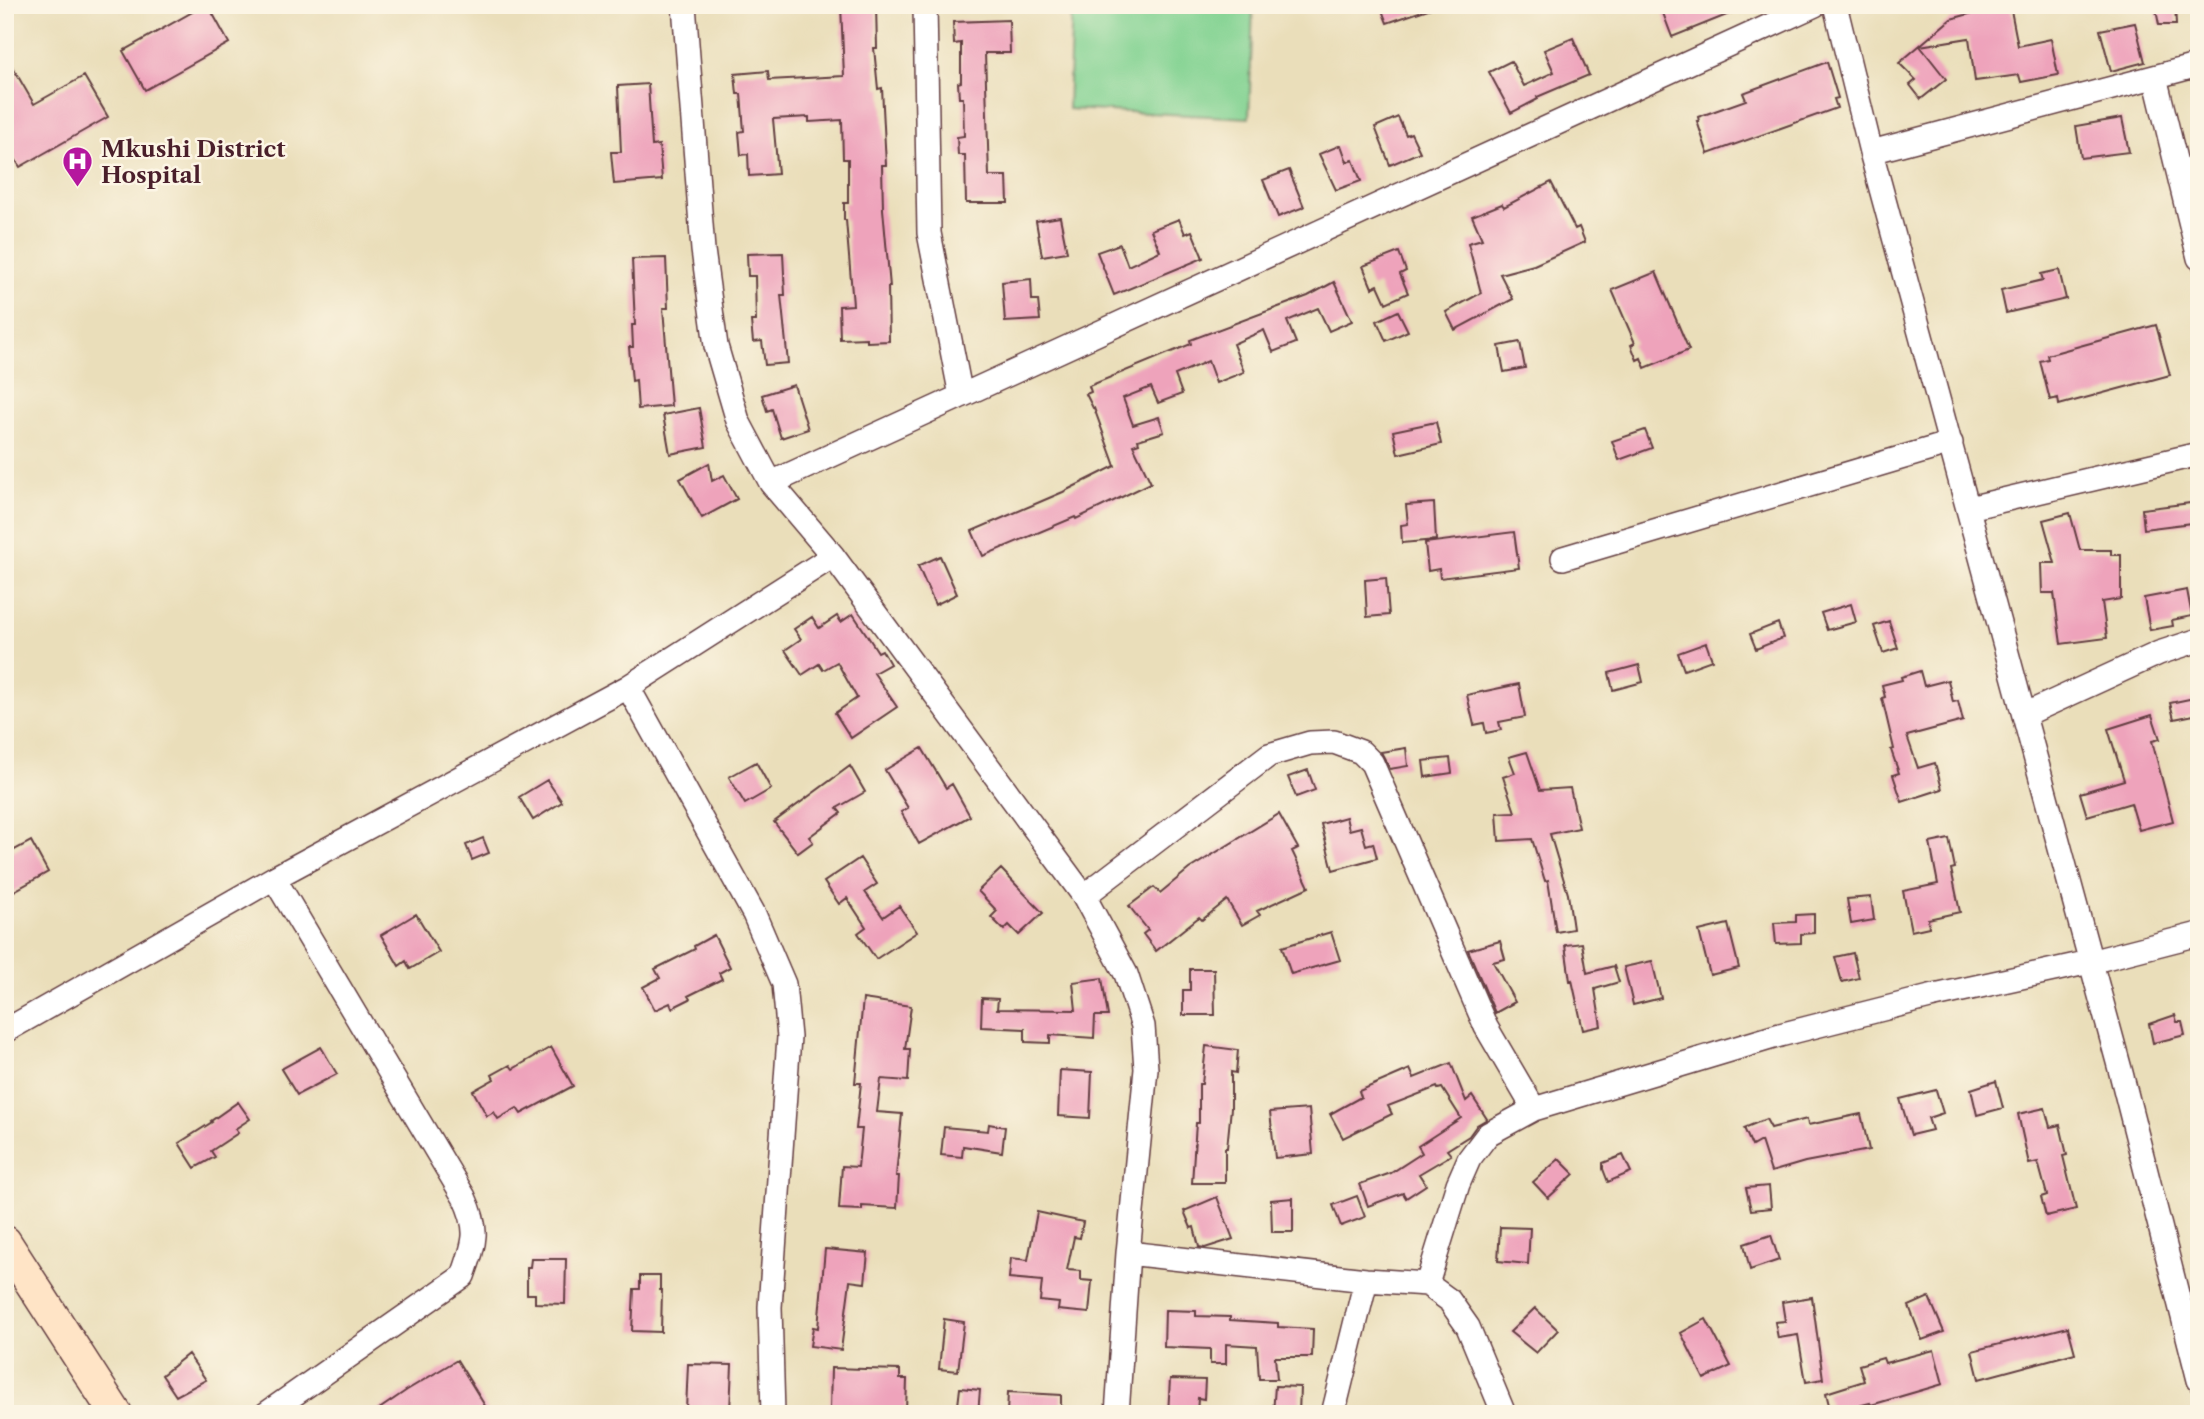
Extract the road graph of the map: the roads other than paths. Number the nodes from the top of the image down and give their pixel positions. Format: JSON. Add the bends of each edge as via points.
{"nodes":[{"id":1,"x":684,"y":5,"type":"edge"},
{"id":2,"x":926,"y":5,"type":"edge"},
{"id":3,"x":1815,"y":5,"type":"edge"},
{"id":4,"x":1835,"y":5,"type":"edge"},
{"id":5,"x":2199,"y":65,"type":"edge"},
{"id":6,"x":2154,"y":77,"type":"junction"},
{"id":7,"x":1871,"y":152,"type":"junction"},
{"id":8,"x":2199,"y":258,"type":"edge"},
{"id":9,"x":961,"y":396,"type":"junction"},
{"id":10,"x":1951,"y":443,"type":"junction"},
{"id":11,"x":2199,"y":454,"type":"edge"},
{"id":12,"x":771,"y":483,"type":"junction"},
{"id":13,"x":1969,"y":508,"type":"junction"},
{"id":14,"x":832,"y":556,"type":"junction"},
{"id":15,"x":1563,"y":558,"type":"dead end"},
{"id":16,"x":2199,"y":640,"type":"edge"},
{"id":17,"x":628,"y":687,"type":"junction"},
{"id":18,"x":2024,"y":715,"type":"junction"},
{"id":19,"x":274,"y":878,"type":"junction"},
{"id":20,"x":1084,"y":895,"type":"junction"},
{"id":21,"x":2199,"y":934,"type":"edge"},
{"id":22,"x":2090,"y":962,"type":"junction"},
{"id":23,"x":5,"y":1031,"type":"edge"},
{"id":24,"x":1534,"y":1109,"type":"junction"},
{"id":25,"x":5,"y":1242,"type":"edge"},
{"id":26,"x":1128,"y":1253,"type":"junction"},
{"id":27,"x":1366,"y":1280,"type":"junction"},
{"id":28,"x":1427,"y":1284,"type":"junction"},
{"id":29,"x":2199,"y":1380,"type":"edge"},
{"id":30,"x":116,"y":1414,"type":"edge"},
{"id":31,"x":266,"y":1414,"type":"edge"},
{"id":32,"x":773,"y":1414,"type":"edge"},
{"id":33,"x":1117,"y":1414,"type":"edge"},
{"id":34,"x":1333,"y":1414,"type":"edge"},
{"id":35,"x":1504,"y":1414,"type":"edge"}],
"edges":[{"from":1,"to":12,"type":"street","via":[[703,250],[716,346],[738,421]]},
{"from":2,"to":9,"type":"street","via":[[929,233]]},
{"from":3,"to":9,"type":"street"},
{"from":4,"to":7,"type":"street"},
{"from":5,"to":6,"type":"street"},
{"from":6,"to":7,"type":"street"},
{"from":6,"to":8,"type":"street"},
{"from":7,"to":10,"type":"street"},
{"from":9,"to":12,"type":"street"},
{"from":10,"to":13,"type":"street"},
{"from":10,"to":15,"type":"street"},
{"from":11,"to":13,"type":"street"},
{"from":12,"to":14,"type":"street"},
{"from":13,"to":18,"type":"street"},
{"from":14,"to":17,"type":"street"},
{"from":14,"to":20,"type":"street"},
{"from":16,"to":18,"type":"street","via":[[2159,653]]},
{"from":17,"to":19,"type":"street"},
{"from":17,"to":32,"type":"street","via":[[754,914],[784,984],[789,1037],[771,1307]]},
{"from":18,"to":22,"type":"street"},
{"from":19,"to":23,"type":"street"},
{"from":19,"to":31,"type":"street","via":[[464,1196],[474,1217],[474,1244],[463,1276]]},
{"from":20,"to":24,"type":"street","via":[[1269,755],[1310,743],[1334,742],[1361,752],[1372,763],[1486,1027]]},
{"from":20,"to":26,"type":"street","via":[[1126,974],[1143,1026],[1146,1069]]},
{"from":21,"to":22,"type":"street"},
{"from":22,"to":24,"type":"street","via":[[1780,1035]]},
{"from":22,"to":29,"type":"street"},
{"from":24,"to":28,"type":"street","via":[[1488,1134],[1469,1158]]},
{"from":25,"to":30,"type":"street"},
{"from":26,"to":27,"type":"street"},
{"from":26,"to":33,"type":"street"},
{"from":27,"to":28,"type":"street"},
{"from":27,"to":34,"type":"street"},
{"from":28,"to":35,"type":"street","via":[[1449,1300],[1468,1327]]}]}
